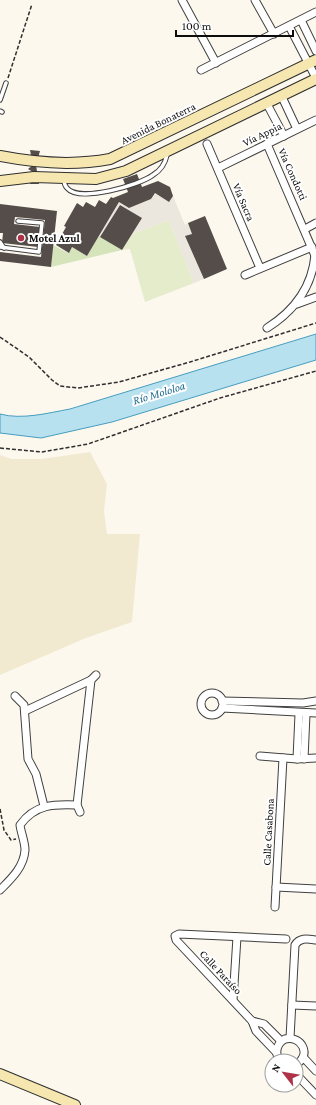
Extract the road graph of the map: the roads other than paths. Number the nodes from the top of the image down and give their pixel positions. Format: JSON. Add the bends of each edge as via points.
{"nodes":[{"id":1,"x":182,"y":0,"type":"edge"},
{"id":2,"x":255,"y":0,"type":"edge"},
{"id":3,"x":316,"y":12,"type":"edge"},
{"id":4,"x":301,"y":20,"type":"junction"},
{"id":5,"x":289,"y":26,"type":"junction"},
{"id":6,"x":274,"y":34,"type":"junction"},
{"id":7,"x":316,"y":51,"type":"edge"},
{"id":8,"x":312,"y":62,"type":"edge"},
{"id":9,"x":216,"y":63,"type":"junction"},
{"id":10,"x":201,"y":70,"type":"dead end"},
{"id":11,"x":316,"y":79,"type":"edge"},
{"id":12,"x":6,"y":83,"type":"road end"},
{"id":13,"x":282,"y":97,"type":"junction"},
{"id":14,"x":0,"y":100,"type":"edge"},
{"id":15,"x":267,"y":104,"type":"junction"},
{"id":16,"x":315,"y":122,"type":"edge"},
{"id":17,"x":297,"y":129,"type":"junction"},
{"id":18,"x":284,"y":136,"type":"junction"},
{"id":19,"x":207,"y":144,"type":"dead end"},
{"id":20,"x":267,"y":144,"type":"junction"},
{"id":21,"x":0,"y":156,"type":"edge"},
{"id":22,"x":167,"y":156,"type":"dead end"},
{"id":23,"x":56,"y":163,"type":"junction"},
{"id":24,"x":218,"y":168,"type":"junction"},
{"id":25,"x":59,"y":179,"type":"junction"},
{"id":26,"x":0,"y":181,"type":"edge"},
{"id":27,"x":18,"y":221,"type":"dead end"},
{"id":28,"x":316,"y":224,"type":"edge"},
{"id":29,"x":305,"y":229,"type":"junction"},
{"id":30,"x":0,"y":242,"type":"edge"},
{"id":31,"x":312,"y":247,"type":"junction"},
{"id":32,"x":2,"y":248,"type":"edge"},
{"id":33,"x":315,"y":257,"type":"edge"},
{"id":34,"x":260,"y":268,"type":"junction"},
{"id":35,"x":245,"y":275,"type":"dead end"},
{"id":36,"x":316,"y":297,"type":"edge"},
{"id":37,"x":296,"y":304,"type":"junction"},
{"id":38,"x":267,"y":328,"type":"dead end"},
{"id":39,"x":15,"y":696,"type":"dead end"},
{"id":40,"x":316,"y":701,"type":"edge"},
{"id":41,"x":25,"y":711,"type":"junction"},
{"id":42,"x":316,"y":713,"type":"edge"},
{"id":43,"x":303,"y":714,"type":"junction"},
{"id":44,"x":260,"y":756,"type":"dead end"},
{"id":45,"x":283,"y":758,"type":"junction"},
{"id":46,"x":316,"y":758,"type":"edge"},
{"id":47,"x":301,"y":759,"type":"junction"},
{"id":48,"x":44,"y":806,"type":"junction"},
{"id":49,"x":276,"y":887,"type":"junction"},
{"id":50,"x":316,"y":889,"type":"edge"},
{"id":51,"x":0,"y":890,"type":"edge"},
{"id":52,"x":275,"y":907,"type":"dead end"},
{"id":53,"x":237,"y":936,"type":"junction"},
{"id":54,"x":286,"y":939,"type":"dead end"},
{"id":55,"x":316,"y":940,"type":"edge"},
{"id":56,"x":233,"y":1000,"type":"junction"},
{"id":57,"x":292,"y":1005,"type":"junction"},
{"id":58,"x":316,"y":1006,"type":"edge"},
{"id":59,"x":252,"y":1021,"type":"junction"},
{"id":60,"x":274,"y":1034,"type":"junction"},
{"id":61,"x":290,"y":1038,"type":"junction"},
{"id":62,"x":266,"y":1041,"type":"junction"},
{"id":63,"x":281,"y":1041,"type":"junction"},
{"id":64,"x":276,"y":1052,"type":"joint"},
{"id":65,"x":304,"y":1053,"type":"edge"},
{"id":66,"x":304,"y":1058,"type":"edge"},
{"id":67,"x":315,"y":1066,"type":"edge"},
{"id":68,"x":0,"y":1074,"type":"edge"},
{"id":69,"x":304,"y":1082,"type":"edge"},
{"id":70,"x":316,"y":1095,"type":"edge"},
{"id":71,"x":75,"y":1105,"type":"edge"}],
"edges":[{"from":1,"to":9,"type":"street"},
{"from":2,"to":6,"type":"street"},
{"from":3,"to":4,"type":"street"},
{"from":4,"to":5,"type":"street"},
{"from":4,"to":7,"type":"street"},
{"from":5,"to":6,"type":"street"},
{"from":5,"to":8,"type":"street"},
{"from":6,"to":9,"type":"street"},
{"from":8,"to":11,"type":"street"},
{"from":8,"to":23,"type":"street","name":"Avenida Bonaterra","via":[[110,159]]},
{"from":9,"to":10,"type":"street"},
{"from":11,"to":13,"type":"street"},
{"from":12,"to":14,"type":"lane"},
{"from":13,"to":15,"type":"street"},
{"from":13,"to":17,"type":"street"},
{"from":15,"to":18,"type":"street"},
{"from":15,"to":25,"type":"street","via":[[126,171],[96,179]]},
{"from":16,"to":17,"type":"street","name":"Vía Appia"},
{"from":17,"to":18,"type":"street","name":"Vía Appia"},
{"from":18,"to":20,"type":"street","name":"Vía Appia"},
{"from":19,"to":24,"type":"street","name":"Vía Sacra"},
{"from":20,"to":24,"type":"street","name":"Vía Appia"},
{"from":20,"to":29,"type":"street","name":"Vía Condotti"},
{"from":21,"to":23,"type":"street","name":"Avenida Bonaterra"},
{"from":22,"to":25,"type":"lane","via":[[165,163],[155,174],[136,184],[116,189],[72,192]]},
{"from":23,"to":25,"type":"street"},
{"from":24,"to":34,"type":"street","name":"Vía Sacra"},
{"from":25,"to":26,"type":"street","via":[[26,178]]},
{"from":27,"to":32,"type":"lane","via":[[42,223],[39,252]]},
{"from":28,"to":29,"type":"street"},
{"from":29,"to":31,"type":"street","name":"Vía Condotti"},
{"from":30,"to":32,"type":"lane"},
{"from":31,"to":33,"type":"street","name":"Vía Condotti"},
{"from":31,"to":34,"type":"street"},
{"from":33,"to":37,"type":"street","via":[[313,271]]},
{"from":34,"to":35,"type":"street"},
{"from":36,"to":37,"type":"street"},
{"from":37,"to":38,"type":"street","via":[[285,316]]},
{"from":39,"to":41,"type":"street","via":[[24,705]]},
{"from":40,"to":43,"type":"street","via":[[222,704]]},
{"from":41,"to":48,"type":"street","via":[[28,759],[36,774]]},
{"from":41,"to":48,"type":"street","via":[[93,677],[79,809],[55,804]]},
{"from":42,"to":43,"type":"street"},
{"from":43,"to":47,"type":"street"},
{"from":44,"to":45,"type":"street"},
{"from":45,"to":47,"type":"street"},
{"from":45,"to":49,"type":"street","name":"Calle Casabona"},
{"from":46,"to":47,"type":"street"},
{"from":48,"to":51,"type":"street","via":[[26,817],[20,825],[25,849],[23,860],[15,875]]},
{"from":49,"to":50,"type":"street"},
{"from":49,"to":52,"type":"street","name":"Calle Casabona"},
{"from":53,"to":54,"type":"street"},
{"from":53,"to":56,"type":"street"},
{"from":53,"to":56,"type":"street","name":"Calle Paraíso","via":[[175,936]]},
{"from":55,"to":57,"type":"street","via":[[302,939],[295,945]]},
{"from":56,"to":59,"type":"street","name":"Calle Paraíso"},
{"from":57,"to":58,"type":"street"},
{"from":57,"to":61,"type":"street"},
{"from":59,"to":60,"type":"street","name":"Calle Paraíso","via":[[260,1022]]},
{"from":59,"to":62,"type":"street","name":"Calle Paraíso","via":[[256,1031]]},
{"from":60,"to":62,"type":"street"},
{"from":60,"to":63,"type":"street","name":"Calle Paraíso"},
{"from":61,"to":63,"type":"street"},
{"from":61,"to":65,"type":"street","via":[[300,1042]]},
{"from":62,"to":64,"type":"street","name":"Calle Paraíso"},
{"from":63,"to":64,"type":"street"},
{"from":66,"to":67,"type":"street"},
{"from":68,"to":71,"type":"street"},
{"from":69,"to":70,"type":"street"}]}
